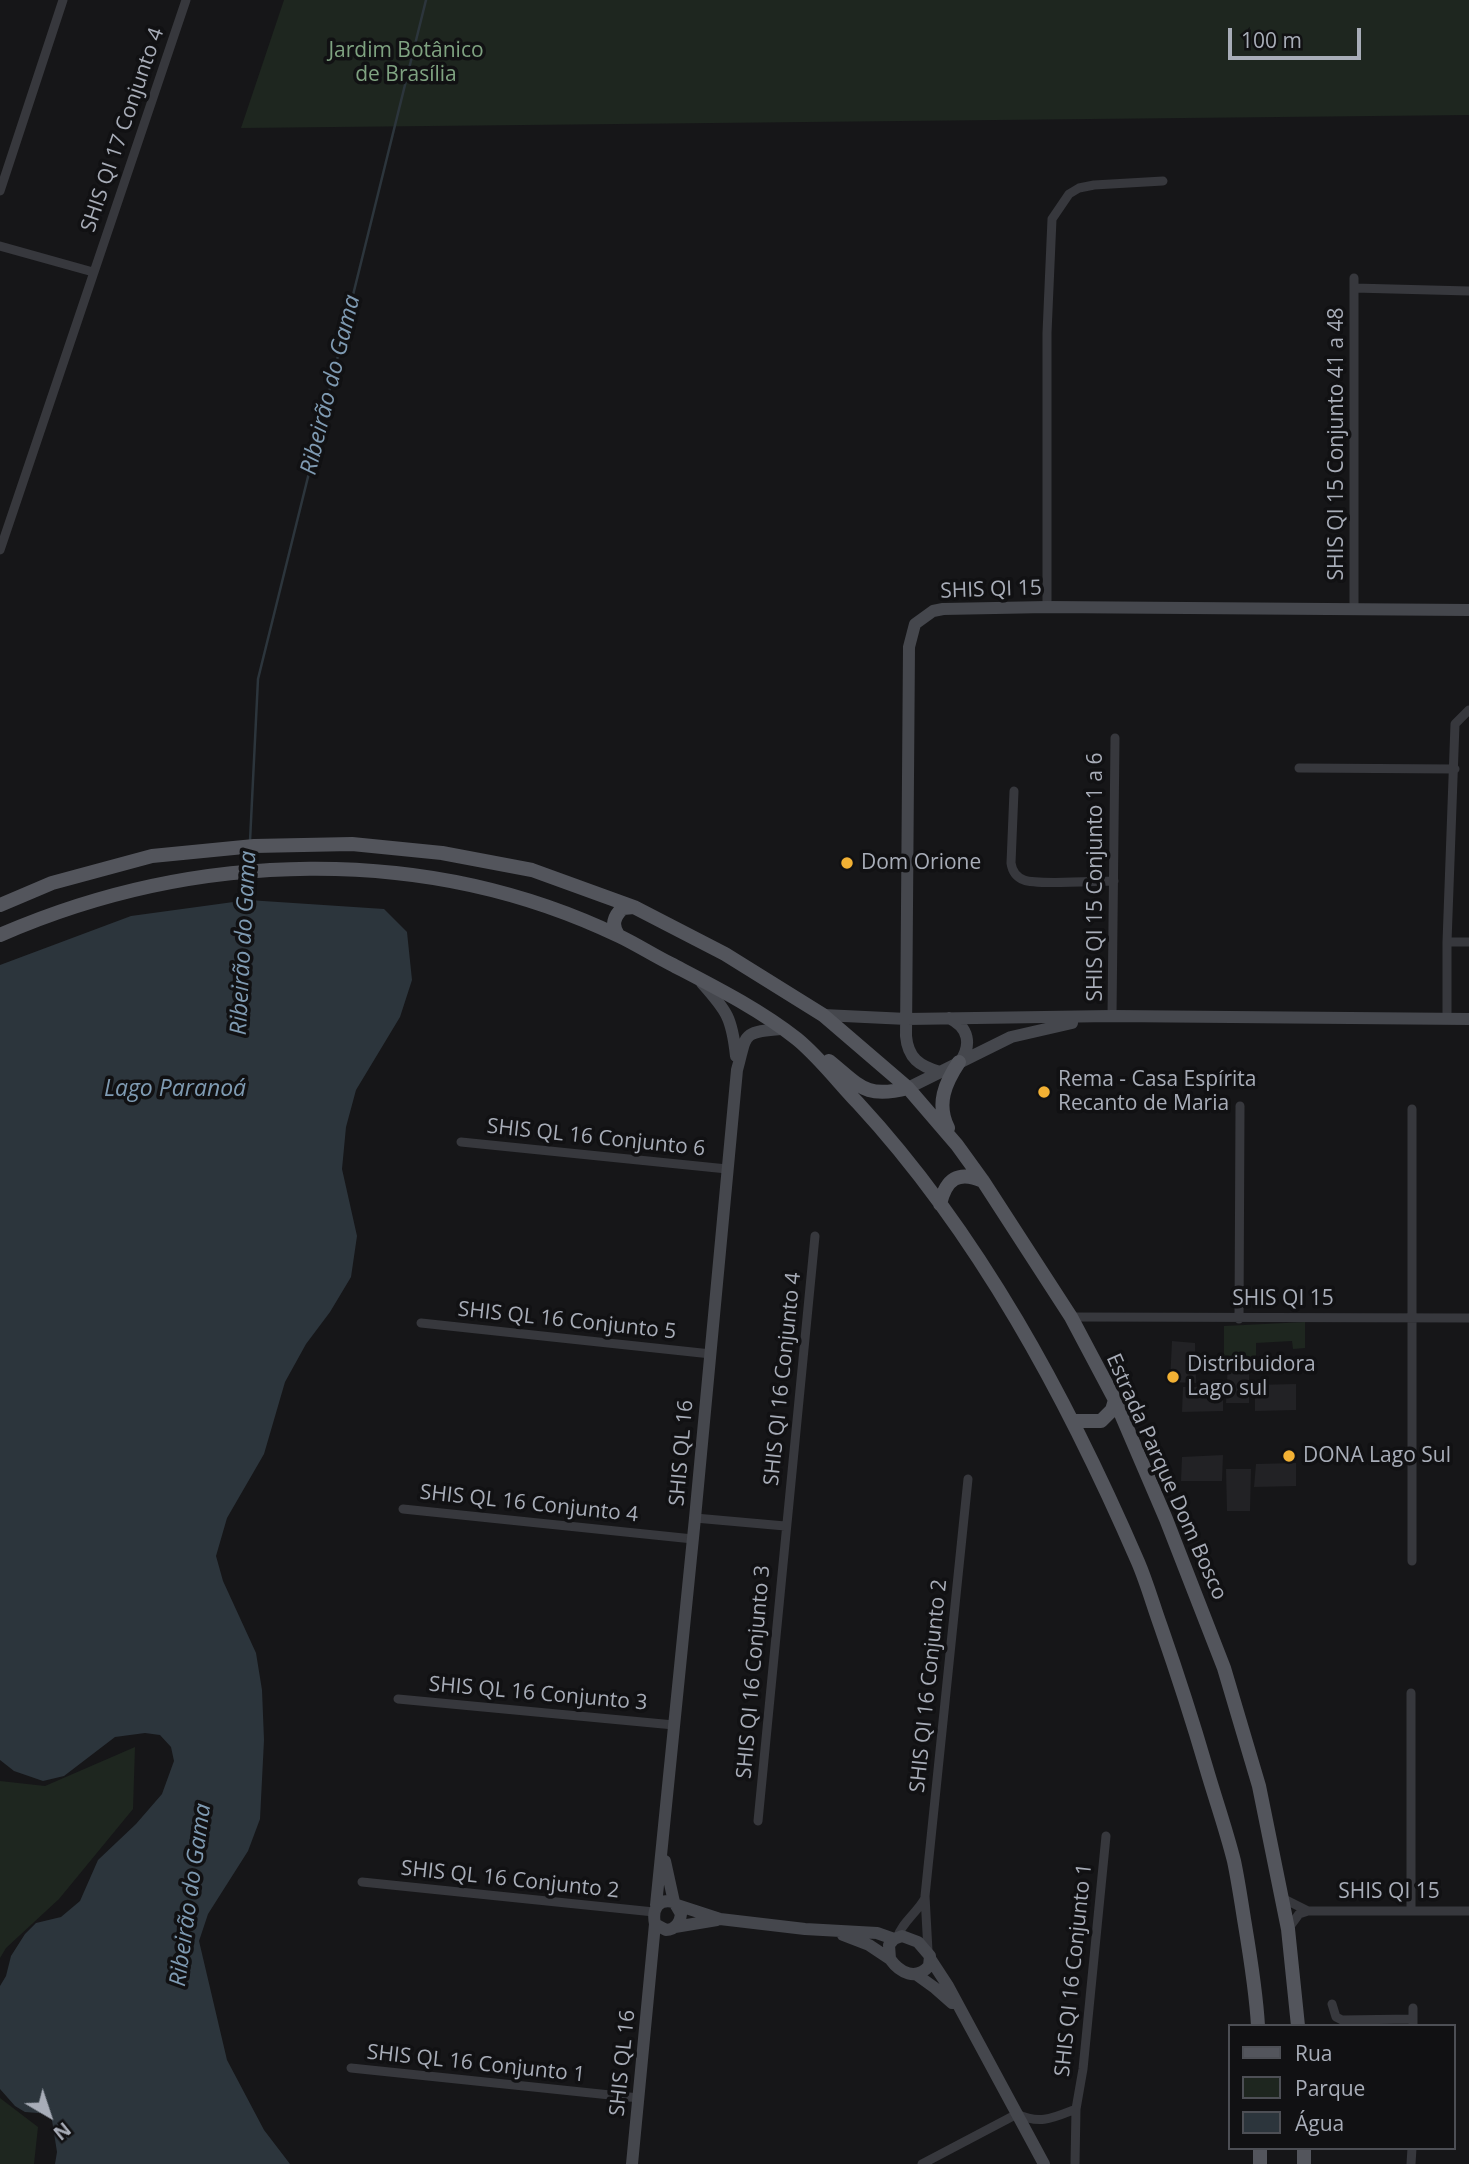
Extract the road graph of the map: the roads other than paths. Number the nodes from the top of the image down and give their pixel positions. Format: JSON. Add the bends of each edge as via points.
{"nodes":[{"id":1,"x":63,"y":0,"type":"edge"},
{"id":2,"x":186,"y":0,"type":"edge"},
{"id":3,"x":1163,"y":181,"type":"dead end"},
{"id":4,"x":0,"y":191,"type":"edge"},
{"id":5,"x":0,"y":246,"type":"edge"},
{"id":6,"x":93,"y":272,"type":"junction"},
{"id":7,"x":1469,"y":290,"type":"edge"},
{"id":8,"x":0,"y":550,"type":"edge"},
{"id":9,"x":1047,"y":607,"type":"junction"},
{"id":10,"x":1354,"y":610,"type":"junction"},
{"id":11,"x":1469,"y":610,"type":"edge"},
{"id":12,"x":1469,"y":710,"type":"edge"},
{"id":13,"x":1115,"y":738,"type":"dead end"},
{"id":14,"x":1299,"y":768,"type":"dead end"},
{"id":15,"x":1455,"y":769,"type":"junction"},
{"id":16,"x":1014,"y":791,"type":"dead end"},
{"id":17,"x":1114,"y":881,"type":"junction"},
{"id":18,"x":0,"y":905,"type":"edge"},
{"id":19,"x":634,"y":907,"type":"junction"},
{"id":20,"x":0,"y":935,"type":"edge"},
{"id":21,"x":618,"y":935,"type":"junction"},
{"id":22,"x":1447,"y":942,"type":"junction"},
{"id":23,"x":1469,"y":942,"type":"edge"},
{"id":24,"x":697,"y":978,"type":"junction"},
{"id":25,"x":823,"y":1015,"type":"junction"},
{"id":26,"x":1107,"y":1016,"type":"junction"},
{"id":27,"x":946,"y":1018,"type":"junction"},
{"id":28,"x":907,"y":1019,"type":"junction"},
{"id":29,"x":1447,"y":1019,"type":"junction"},
{"id":30,"x":1469,"y":1019,"type":"edge"},
{"id":31,"x":781,"y":1029,"type":"junction"},
{"id":32,"x":799,"y":1040,"type":"junction"},
{"id":33,"x":960,"y":1062,"type":"junction"},
{"id":34,"x":737,"y":1070,"type":"junction"},
{"id":35,"x":940,"y":1073,"type":"junction"},
{"id":36,"x":908,"y":1088,"type":"junction"},
{"id":37,"x":1240,"y":1106,"type":"dead end"},
{"id":38,"x":1412,"y":1109,"type":"dead end"},
{"id":39,"x":461,"y":1142,"type":"dead end"},
{"id":40,"x":957,"y":1145,"type":"junction"},
{"id":41,"x":727,"y":1169,"type":"junction"},
{"id":42,"x":983,"y":1181,"type":"junction"},
{"id":43,"x":940,"y":1204,"type":"junction"},
{"id":44,"x":815,"y":1236,"type":"dead end"},
{"id":45,"x":1071,"y":1317,"type":"junction"},
{"id":46,"x":1411,"y":1317,"type":"junction"},
{"id":47,"x":1098,"y":1318,"type":"junction"},
{"id":48,"x":1469,"y":1318,"type":"edge"},
{"id":49,"x":1239,"y":1319,"type":"junction"},
{"id":50,"x":421,"y":1323,"type":"dead end"},
{"id":51,"x":1082,"y":1339,"type":"junction"},
{"id":52,"x":711,"y":1354,"type":"junction"},
{"id":53,"x":1115,"y":1400,"type":"junction"},
{"id":54,"x":1072,"y":1421,"type":"junction"},
{"id":55,"x":968,"y":1479,"type":"dead end"},
{"id":56,"x":402,"y":1509,"type":"dead end"},
{"id":57,"x":695,"y":1518,"type":"junction"},
{"id":58,"x":785,"y":1526,"type":"junction"},
{"id":59,"x":693,"y":1539,"type":"junction"},
{"id":60,"x":1412,"y":1561,"type":"dead end"},
{"id":61,"x":1411,"y":1693,"type":"dead end"},
{"id":62,"x":398,"y":1699,"type":"dead end"},
{"id":63,"x":674,"y":1725,"type":"junction"},
{"id":64,"x":758,"y":1821,"type":"dead end"},
{"id":65,"x":1106,"y":1836,"type":"dead end"},
{"id":66,"x":663,"y":1839,"type":"junction"},
{"id":67,"x":362,"y":1882,"type":"dead end"},
{"id":68,"x":925,"y":1896,"type":"junction"},
{"id":69,"x":1282,"y":1898,"type":"junction"},
{"id":70,"x":675,"y":1903,"type":"junction"},
{"id":71,"x":1308,"y":1911,"type":"junction"},
{"id":72,"x":1411,"y":1911,"type":"junction"},
{"id":73,"x":1469,"y":1911,"type":"edge"},
{"id":74,"x":655,"y":1914,"type":"junction"},
{"id":75,"x":720,"y":1919,"type":"junction"},
{"id":76,"x":672,"y":1929,"type":"junction"},
{"id":77,"x":1288,"y":1929,"type":"junction"},
{"id":78,"x":836,"y":1932,"type":"junction"},
{"id":79,"x":895,"y":1939,"type":"junction"},
{"id":80,"x":930,"y":1956,"type":"junction"},
{"id":81,"x":890,"y":1959,"type":"junction"},
{"id":82,"x":651,"y":1966,"type":"junction"},
{"id":83,"x":917,"y":1975,"type":"junction"},
{"id":84,"x":1332,"y":2004,"type":"dead end"},
{"id":85,"x":1413,"y":2008,"type":"dead end"},
{"id":86,"x":960,"y":2011,"type":"junction"},
{"id":87,"x":1413,"y":2022,"type":"edge"},
{"id":88,"x":1258,"y":2024,"type":"edge"},
{"id":89,"x":1298,"y":2024,"type":"edge"},
{"id":90,"x":351,"y":2068,"type":"dead end"},
{"id":91,"x":639,"y":2098,"type":"junction"},
{"id":92,"x":1076,"y":2109,"type":"junction"},
{"id":93,"x":1017,"y":2114,"type":"junction"},
{"id":94,"x":632,"y":2164,"type":"edge"},
{"id":95,"x":922,"y":2164,"type":"edge"},
{"id":96,"x":1044,"y":2164,"type":"edge"},
{"id":97,"x":1075,"y":2164,"type":"edge"}],
"edges":[{"from":1,"to":4,"type":"street"},
{"from":2,"to":6,"type":"street","name":"SHIS QI 17 Conjunto 4"},
{"from":3,"to":9,"type":"street","via":[[1094,185],[1069,194],[1052,219],[1047,333]]},
{"from":5,"to":6,"type":"street"},
{"from":6,"to":8,"type":"street","name":"SHIS QI 17 Conjunto 4"},
{"from":7,"to":10,"type":"street","name":"SHIS QI 15 Conjunto 41 a 48","via":[[1354,283]]},
{"from":9,"to":10,"type":"street","name":"SHIS QI 15"},
{"from":9,"to":28,"type":"street","name":"SHIS QI 15","via":[[943,609],[923,616],[912,629]]},
{"from":10,"to":11,"type":"street","name":"SHIS QI 15"},
{"from":12,"to":15,"type":"street","via":[[1455,723]]},
{"from":13,"to":17,"type":"street","name":"SHIS QI 15 Conjunto 1 a 6"},
{"from":14,"to":15,"type":"street"},
{"from":15,"to":22,"type":"street"},
{"from":16,"to":17,"type":"street","via":[[1011,863],[1018,876],[1033,882]]},
{"from":17,"to":26,"type":"street","name":"SHIS QI 15 Conjunto 1 a 6"},
{"from":18,"to":19,"type":"main road","name":"Estrada Parque Dom Bosco","via":[[52,883],[152,856],[352,844],[442,853],[532,870]]},
{"from":19,"to":21,"type":"main road","via":[[623,908],[615,919]]},
{"from":19,"to":25,"type":"main road","name":"Estrada Parque Dom Bosco","via":[[725,954]]},
{"from":20,"to":21,"type":"main road","via":[[104,897],[156,884],[272,869],[389,871],[427,877],[516,898]]},
{"from":21,"to":24,"type":"main road"},
{"from":22,"to":23,"type":"street"},
{"from":22,"to":29,"type":"street"},
{"from":24,"to":31,"type":"main road"},
{"from":24,"to":34,"type":"street","name":"SHIS QL 16","via":[[731,1020]]},
{"from":25,"to":28,"type":"street"},
{"from":25,"to":36,"type":"main road","name":"Estrada Parque Dom Bosco"},
{"from":26,"to":27,"type":"street"},
{"from":26,"to":29,"type":"street"},
{"from":26,"to":33,"type":"street","via":[[1011,1037]]},
{"from":27,"to":28,"type":"street"},
{"from":27,"to":33,"type":"street","via":[[958,1024],[968,1038]]},
{"from":28,"to":35,"type":"street","via":[[911,1056]]},
{"from":29,"to":30,"type":"street"},
{"from":31,"to":32,"type":"main road"},
{"from":31,"to":34,"type":"street","name":"SHIS QL 16","via":[[745,1038]]},
{"from":32,"to":36,"type":"main road","via":[[861,1088],[891,1092]]},
{"from":32,"to":43,"type":"main road","via":[[898,1148]]},
{"from":33,"to":35,"type":"street"},
{"from":33,"to":40,"type":"main road","via":[[948,1079],[942,1100],[945,1122]]},
{"from":34,"to":41,"type":"street","name":"SHIS QL 16"},
{"from":35,"to":36,"type":"street"},
{"from":36,"to":40,"type":"main road","name":"Estrada Parque Dom Bosco"},
{"from":37,"to":49,"type":"street"},
{"from":38,"to":46,"type":"street"},
{"from":39,"to":41,"type":"street","name":"SHIS QL 16 Conjunto 6"},
{"from":40,"to":42,"type":"main road","name":"Estrada Parque Dom Bosco"},
{"from":41,"to":52,"type":"street","name":"SHIS QL 16"},
{"from":42,"to":43,"type":"main road","via":[[958,1177],[943,1189]]},
{"from":42,"to":45,"type":"main road","name":"Estrada Parque Dom Bosco"},
{"from":43,"to":54,"type":"main road","via":[[1003,1297]]},
{"from":44,"to":58,"type":"street","name":"SHIS QI 16 Conjunto 4"},
{"from":45,"to":47,"type":"street","name":"SHIS QI 15"},
{"from":45,"to":51,"type":"main road","name":"Estrada Parque Dom Bosco"},
{"from":46,"to":48,"type":"street","name":"SHIS QI 15"},
{"from":46,"to":49,"type":"street","name":"SHIS QI 15"},
{"from":46,"to":60,"type":"street"},
{"from":47,"to":49,"type":"street","name":"SHIS QI 15"},
{"from":47,"to":51,"type":"street"},
{"from":50,"to":52,"type":"street","name":"SHIS QL 16 Conjunto 5"},
{"from":51,"to":53,"type":"main road","name":"Estrada Parque Dom Bosco"},
{"from":52,"to":57,"type":"street","name":"SHIS QL 16"},
{"from":53,"to":54,"type":"main road","via":[[1101,1421]]},
{"from":53,"to":69,"type":"main road","name":"Estrada Parque Dom Bosco","via":[[1224,1668],[1259,1786]]},
{"from":54,"to":88,"type":"main road","via":[[1139,1565],[1191,1715],[1235,1864]]},
{"from":55,"to":68,"type":"street","name":"SHIS QI 16 Conjunto 2"},
{"from":56,"to":59,"type":"street","name":"SHIS QL 16 Conjunto 4"},
{"from":57,"to":58,"type":"street"},
{"from":57,"to":59,"type":"street","name":"SHIS QL 16"},
{"from":58,"to":64,"type":"street","name":"SHIS QI 16 Conjunto 3"},
{"from":59,"to":63,"type":"street","name":"SHIS QL 16"},
{"from":61,"to":72,"type":"street"},
{"from":62,"to":63,"type":"street","name":"SHIS QL 16 Conjunto 3"},
{"from":63,"to":66,"type":"street","name":"SHIS QL 16"},
{"from":65,"to":92,"type":"street","name":"SHIS QI 16 Conjunto 1"},
{"from":66,"to":70,"type":"street","name":"SHIS QL 16"},
{"from":66,"to":74,"type":"street","name":"SHIS QL 16"},
{"from":67,"to":74,"type":"street","name":"SHIS QL 16 Conjunto 2"},
{"from":68,"to":79,"type":"street","name":"SHIS QI 16 Conjunto 2"},
{"from":68,"to":80,"type":"street","name":"SHIS QI 16 Conjunto 2"},
{"from":69,"to":71,"type":"street","name":"SHIS QI 15"},
{"from":69,"to":77,"type":"main road","name":"Estrada Parque Dom Bosco"},
{"from":70,"to":74,"type":"street","via":[[665,1900]]},
{"from":70,"to":75,"type":"street"},
{"from":70,"to":76,"type":"street","via":[[680,1918]]},
{"from":71,"to":72,"type":"street","name":"SHIS QI 15"},
{"from":71,"to":77,"type":"street","name":"SHIS QI 15","via":[[1299,1914]]},
{"from":72,"to":73,"type":"street","name":"SHIS QI 15"},
{"from":74,"to":76,"type":"street","via":[[660,1928]]},
{"from":74,"to":82,"type":"street","name":"SHIS QL 16"},
{"from":75,"to":76,"type":"street"},
{"from":75,"to":78,"type":"street"},
{"from":76,"to":82,"type":"street","name":"SHIS QL 16"},
{"from":77,"to":89,"type":"main road","name":"Estrada Parque Dom Bosco"},
{"from":78,"to":79,"type":"street","via":[[877,1933]]},
{"from":78,"to":81,"type":"street"},
{"from":79,"to":80,"type":"street","via":[[902,1936],[918,1942]]},
{"from":79,"to":81,"type":"street","via":[[888,1948]]},
{"from":80,"to":83,"type":"street","via":[[925,1971]]},
{"from":80,"to":86,"type":"street"},
{"from":81,"to":83,"type":"street","via":[[902,1972]]},
{"from":82,"to":91,"type":"street","name":"SHIS QL 16"},
{"from":83,"to":86,"type":"street"},
{"from":84,"to":87,"type":"street","via":[[1342,2020]]},
{"from":85,"to":87,"type":"street"},
{"from":86,"to":93,"type":"street"},
{"from":90,"to":91,"type":"street","name":"SHIS QL 16 Conjunto 1"},
{"from":91,"to":94,"type":"street","name":"SHIS QL 16"},
{"from":92,"to":93,"type":"street","name":"SHIS QI 16 Conjunto 1","via":[[1045,2120]]},
{"from":92,"to":97,"type":"street","name":"SHIS QI 16 Conjunto 1"},
{"from":93,"to":95,"type":"street"},
{"from":93,"to":96,"type":"street"}]}
